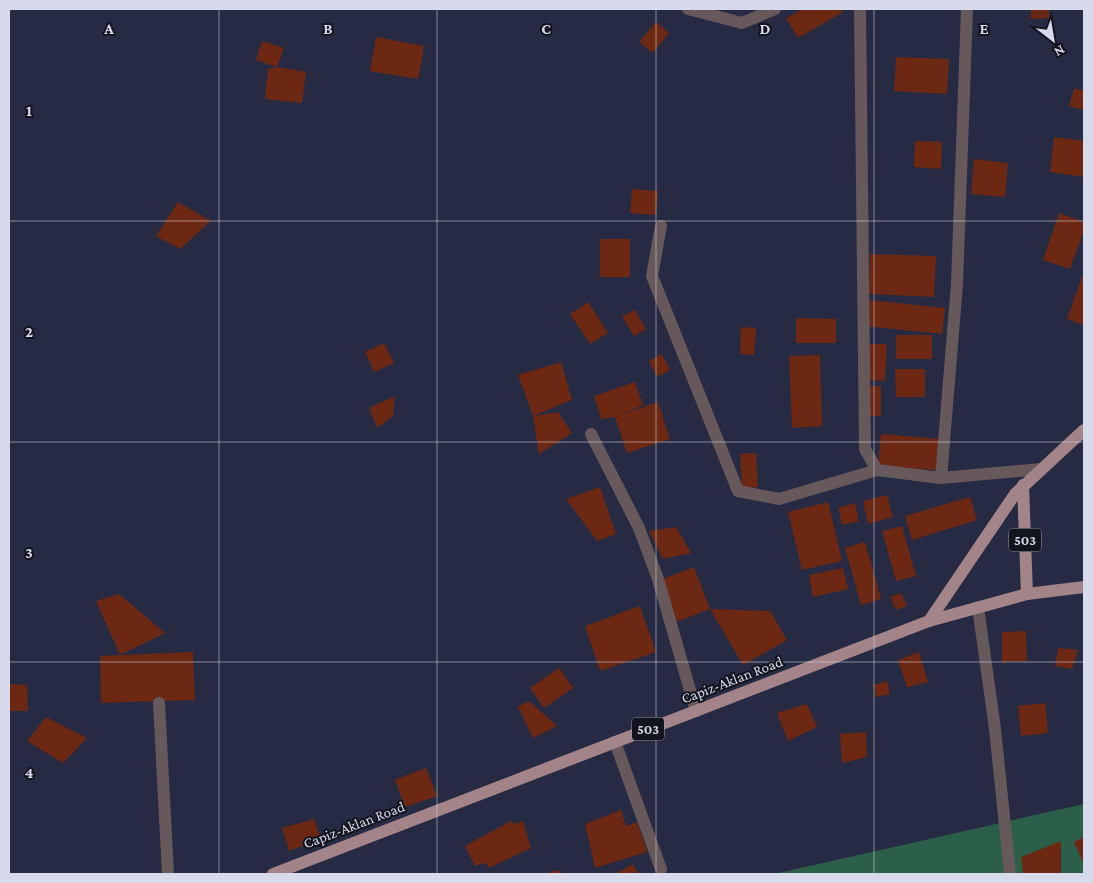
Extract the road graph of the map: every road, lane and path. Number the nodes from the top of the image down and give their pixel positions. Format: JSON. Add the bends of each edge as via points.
{"nodes":[{"id":1,"x":688,"y":9,"type":"edge"},
{"id":2,"x":775,"y":9,"type":"edge"},
{"id":3,"x":860,"y":9,"type":"edge"},
{"id":4,"x":967,"y":9,"type":"edge"},
{"id":5,"x":662,"y":226,"type":"dead end"},
{"id":6,"x":1084,"y":430,"type":"edge"},
{"id":7,"x":591,"y":434,"type":"dead end"},
{"id":8,"x":877,"y":470,"type":"junction"},
{"id":9,"x":1041,"y":470,"type":"junction"},
{"id":10,"x":941,"y":478,"type":"junction"},
{"id":11,"x":1023,"y":485,"type":"junction"},
{"id":12,"x":1084,"y":587,"type":"edge"},
{"id":13,"x":1027,"y":594,"type":"junction"},
{"id":14,"x":978,"y":607,"type":"junction"},
{"id":15,"x":929,"y":621,"type":"junction"},
{"id":16,"x":159,"y":703,"type":"dead end"},
{"id":17,"x":696,"y":711,"type":"junction"},
{"id":18,"x":615,"y":742,"type":"junction"},
{"id":19,"x":661,"y":869,"type":"dead end"},
{"id":20,"x":168,"y":874,"type":"edge"},
{"id":21,"x":273,"y":874,"type":"edge"},
{"id":22,"x":1010,"y":874,"type":"edge"}],
"edges":[{"from":1,"to":2,"type":"street","via":[[742,23]]},
{"from":3,"to":8,"type":"street","via":[[865,449]]},
{"from":4,"to":10,"type":"street","via":[[957,284]]},
{"from":5,"to":8,"type":"street","via":[[652,276],[738,491],[779,499]]},
{"from":6,"to":9,"type":"main road","number":"503"},
{"from":7,"to":17,"type":"street","via":[[639,528],[658,579]]},
{"from":8,"to":10,"type":"street"},
{"from":9,"to":10,"type":"street"},
{"from":9,"to":11,"type":"main road","number":"503"},
{"from":11,"to":13,"type":"main road","number":"503"},
{"from":11,"to":15,"type":"main road","number":"503"},
{"from":12,"to":13,"type":"main road","name":"Capiz-Aklan Road"},
{"from":13,"to":14,"type":"main road","name":"Capiz-Aklan Road","number":"503"},
{"from":14,"to":15,"type":"main road","name":"Capiz-Aklan Road","number":"503"},
{"from":14,"to":22,"type":"street","via":[[996,729]]},
{"from":15,"to":17,"type":"main road","name":"Capiz-Aklan Road","number":"503"},
{"from":16,"to":20,"type":"street"},
{"from":17,"to":18,"type":"main road","name":"Capiz-Aklan Road","number":"503"},
{"from":18,"to":19,"type":"street"},
{"from":18,"to":21,"type":"main road","name":"Capiz-Aklan Road","number":"503"}]}
